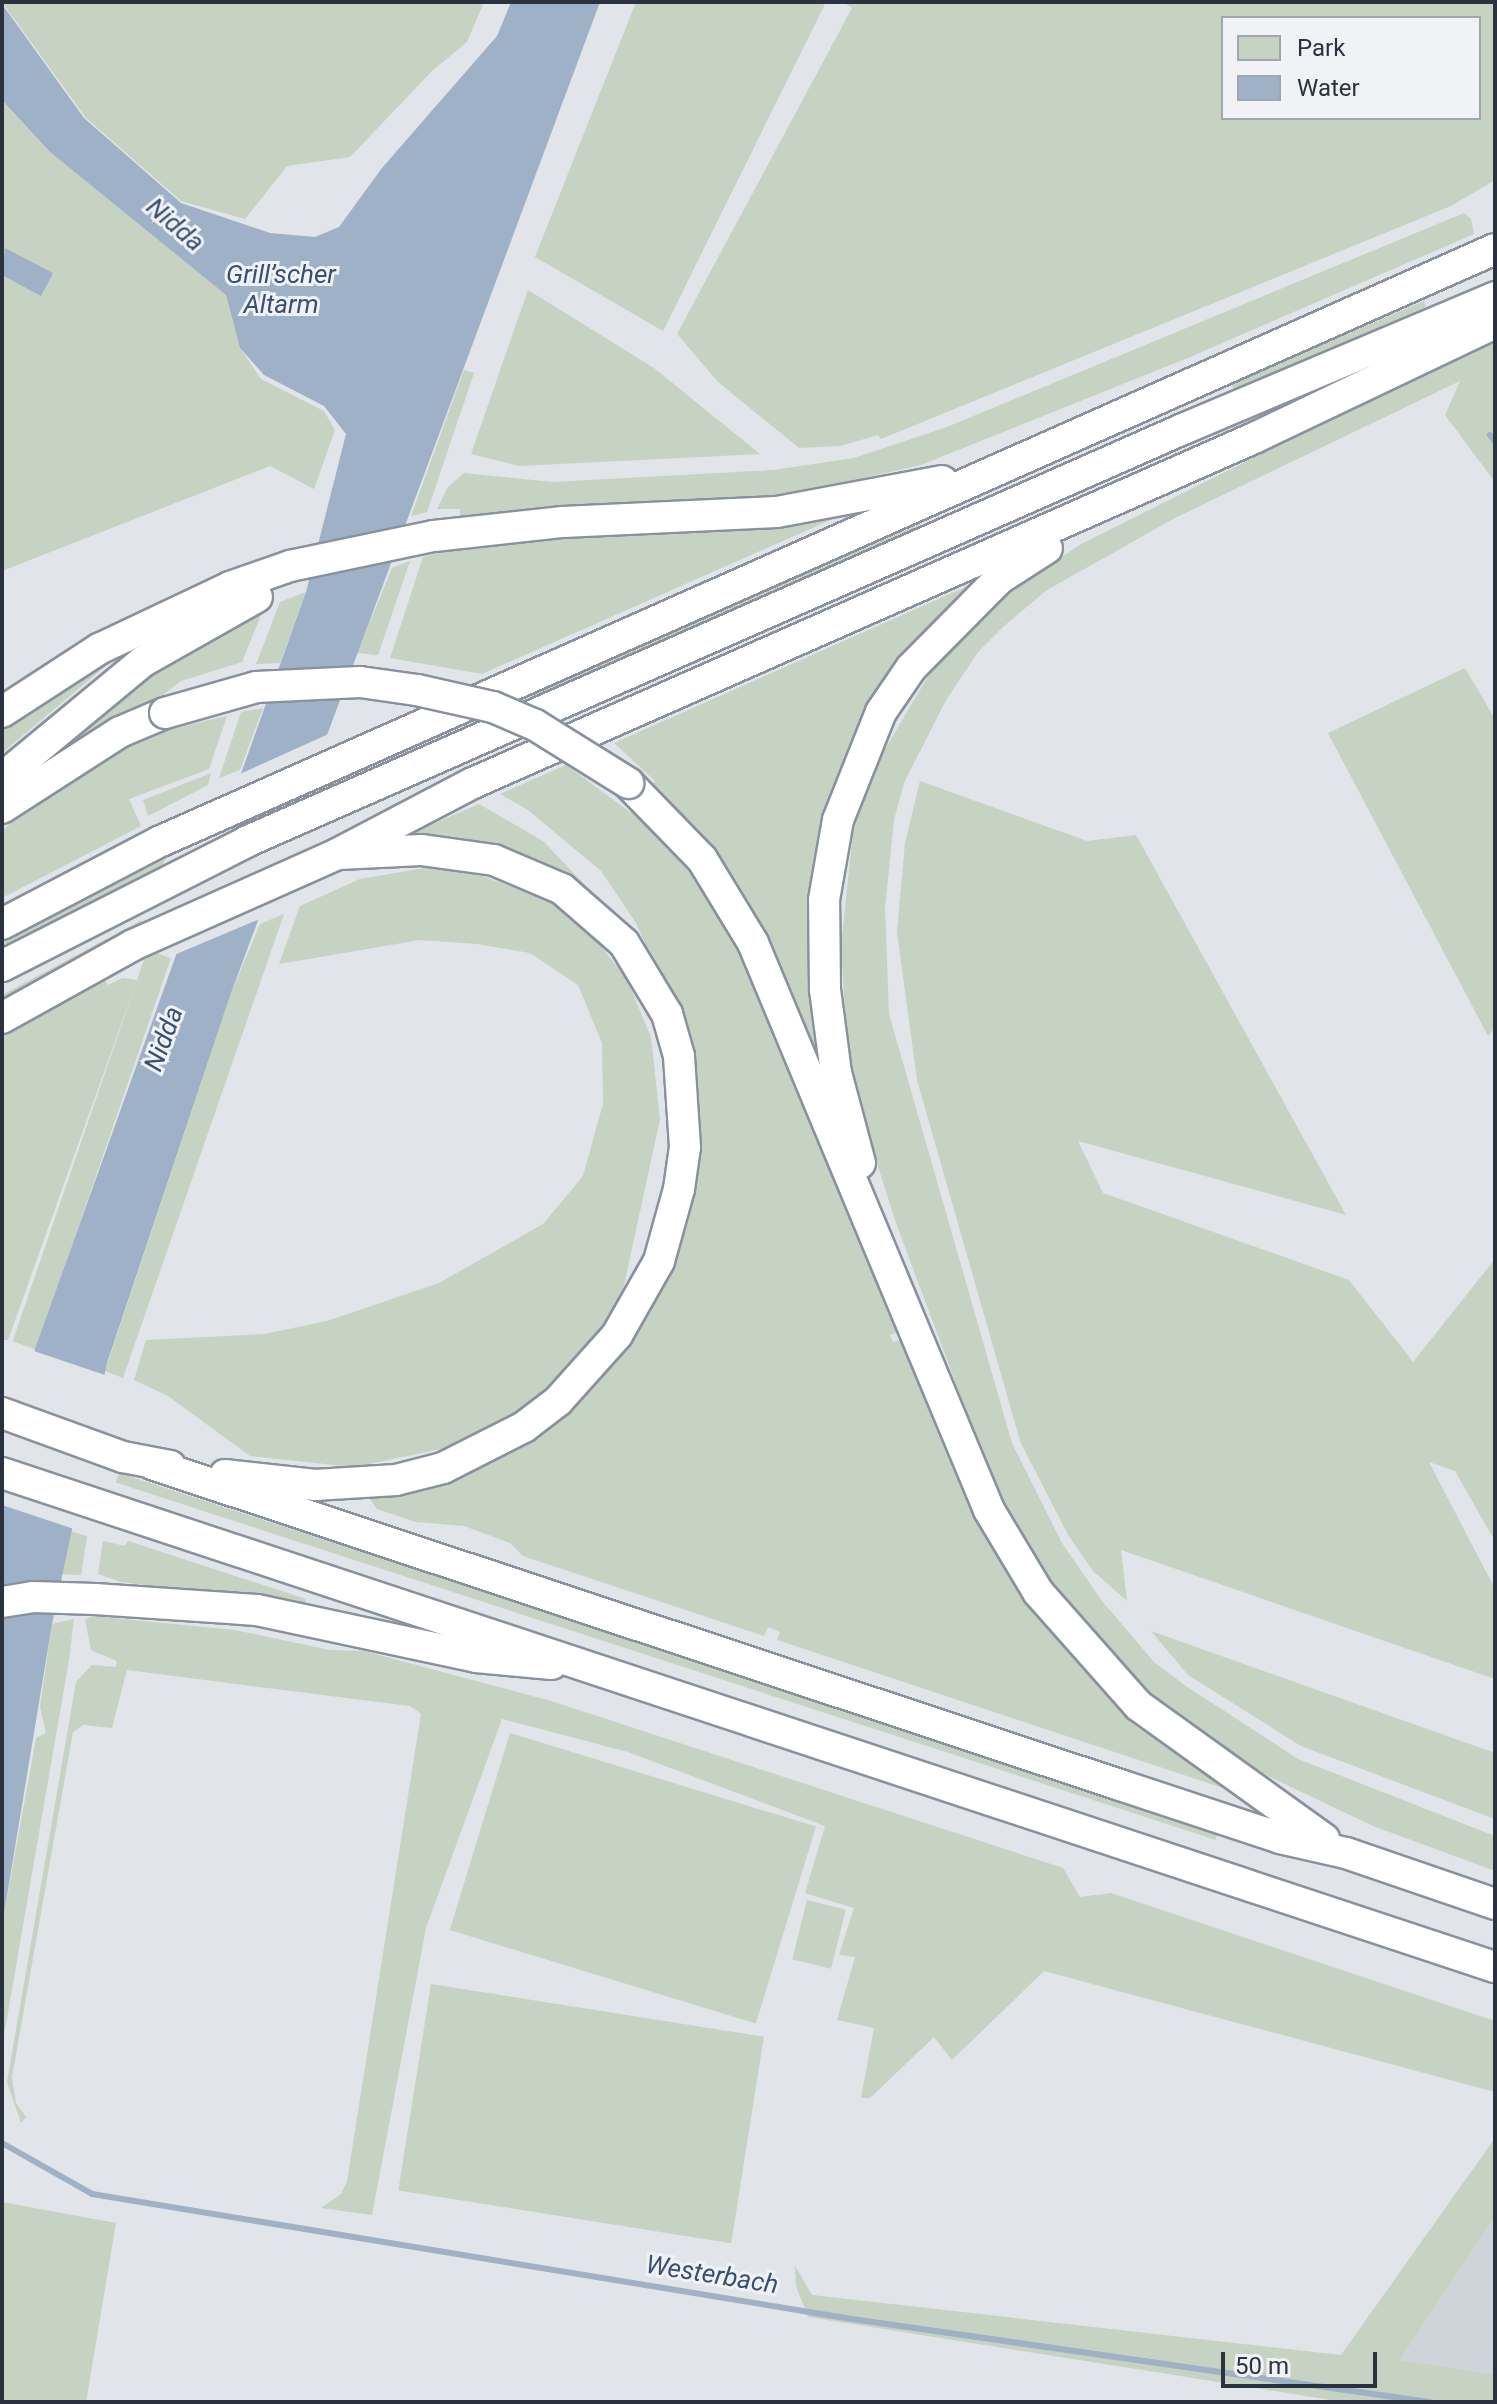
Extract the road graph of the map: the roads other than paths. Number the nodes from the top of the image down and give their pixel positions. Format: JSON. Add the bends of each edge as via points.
{"nodes":[{"id":1,"x":1495,"y":249,"type":"edge"},
{"id":2,"x":1495,"y":297,"type":"edge"},
{"id":3,"x":1495,"y":323,"type":"edge"},
{"id":4,"x":1254,"y":438,"type":"junction"},
{"id":5,"x":991,"y":471,"type":"junction"},
{"id":6,"x":230,"y":598,"type":"junction"},
{"id":7,"x":2,"y":712,"type":"edge"},
{"id":8,"x":2,"y":778,"type":"edge"},
{"id":9,"x":2,"y":808,"type":"edge"},
{"id":10,"x":337,"y":854,"type":"junction"},
{"id":11,"x":2,"y":924,"type":"edge"},
{"id":12,"x":2,"y":966,"type":"edge"},
{"id":13,"x":2,"y":1018,"type":"edge"},
{"id":14,"x":869,"y":1220,"type":"junction"},
{"id":15,"x":2,"y":1413,"type":"edge"},
{"id":16,"x":138,"y":1460,"type":"junction"},
{"id":17,"x":2,"y":1473,"type":"edge"},
{"id":18,"x":2,"y":1602,"type":"edge"},
{"id":19,"x":594,"y":1668,"type":"junction"},
{"id":20,"x":1346,"y":1853,"type":"junction"},
{"id":21,"x":1495,"y":1904,"type":"edge"},
{"id":22,"x":1495,"y":1967,"type":"edge"}],
"edges":[{"from":1,"to":5,"type":"highway"},
{"from":2,"to":12,"type":"highway","via":[[1183,429],[156,884]]},
{"from":3,"to":4,"type":"highway"},
{"from":4,"to":10,"type":"highway","via":[[473,783]]},
{"from":4,"to":14,"type":"highway","via":[[1199,472],[1042,550],[999,579],[949,624],[881,712],[838,820],[824,900],[828,1032]]},
{"from":5,"to":6,"type":"highway","via":[[777,512],[563,522],[434,536],[353,553]]},
{"from":5,"to":11,"type":"highway","via":[[161,841]]},
{"from":6,"to":7,"type":"highway","via":[[99,649]]},
{"from":6,"to":8,"type":"highway","via":[[142,662]]},
{"from":9,"to":14,"type":"highway","bridge":true,"via":[[110,738],[165,713],[256,687],[360,682],[493,707],[535,725],[628,783],[702,859],[753,943]]},
{"from":10,"to":13,"type":"highway","via":[[133,945]]},
{"from":10,"to":16,"type":"highway","via":[[421,850],[494,860],[562,889],[624,943],[667,1014],[679,1056],[685,1147],[669,1227],[639,1300],[591,1366],[558,1401],[481,1451],[443,1468],[356,1485],[315,1485]]},
{"from":14,"to":20,"type":"highway","via":[[989,1510],[1038,1592],[1139,1706]]},
{"from":15,"to":16,"type":"highway"},
{"from":16,"to":20,"type":"highway","via":[[1280,1838]]},
{"from":17,"to":19,"type":"highway"},
{"from":18,"to":19,"type":"highway","via":[[95,1599],[257,1610],[476,1657]]},
{"from":19,"to":22,"type":"highway"},
{"from":20,"to":21,"type":"highway"}]}
